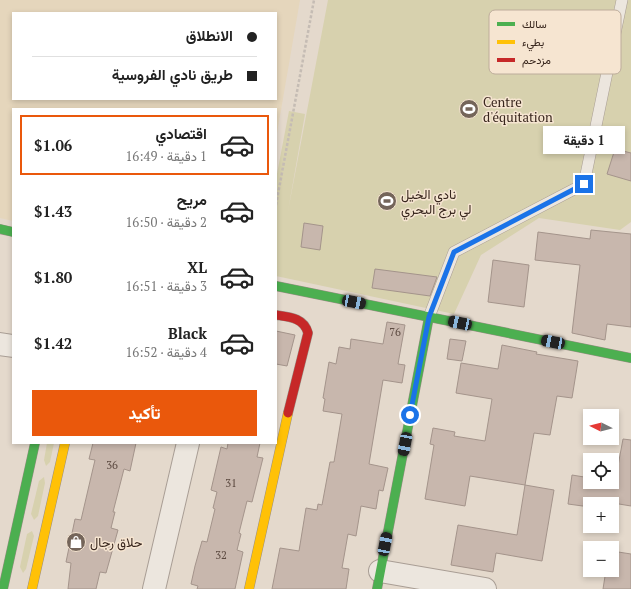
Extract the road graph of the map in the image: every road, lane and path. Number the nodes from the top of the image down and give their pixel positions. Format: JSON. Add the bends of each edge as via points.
{"nodes":[{"id":1,"x":314,"y":0,"type":"edge"},
{"id":2,"x":622,"y":0,"type":"edge"},
{"id":3,"x":620,"y":10,"type":"edge"},
{"id":4,"x":607,"y":74,"type":"edge"},
{"id":5,"x":277,"y":200,"type":"edge"},
{"id":6,"x":0,"y":229,"type":"edge"},
{"id":7,"x":12,"y":232,"type":"edge"},
{"id":8,"x":277,"y":286,"type":"edge"},
{"id":9,"x":277,"y":314,"type":"edge"},
{"id":10,"x":429,"y":317,"type":"junction"},
{"id":11,"x":0,"y":344,"type":"edge"},
{"id":12,"x":12,"y":346,"type":"edge"},
{"id":13,"x":631,"y":358,"type":"edge"},
{"id":14,"x":35,"y":444,"type":"edge"},
{"id":15,"x":65,"y":444,"type":"edge"},
{"id":16,"x":188,"y":444,"type":"edge"},
{"id":17,"x":379,"y":580,"type":"edge"},
{"id":18,"x":3,"y":589,"type":"edge"},
{"id":19,"x":32,"y":589,"type":"edge"},
{"id":20,"x":154,"y":589,"type":"edge"},
{"id":21,"x":249,"y":589,"type":"edge"},
{"id":22,"x":485,"y":589,"type":"edge"}],
"edges":[{"from":1,"to":5,"type":"path"},
{"from":2,"to":3,"type":"lane"},
{"from":4,"to":10,"type":"lane","via":[[584,184],[454,252]]},
{"from":6,"to":7,"type":"main road"},
{"from":8,"to":10,"type":"main road"},
{"from":9,"to":21,"type":"main road","via":[[301,321],[308,333]]},
{"from":10,"to":13,"type":"main road"},
{"from":10,"to":17,"type":"main road"},
{"from":11,"to":12,"type":"street"},
{"from":14,"to":18,"type":"main road"},
{"from":15,"to":19,"type":"main road"},
{"from":16,"to":20,"type":"street"},
{"from":17,"to":22,"type":"street"}]}
